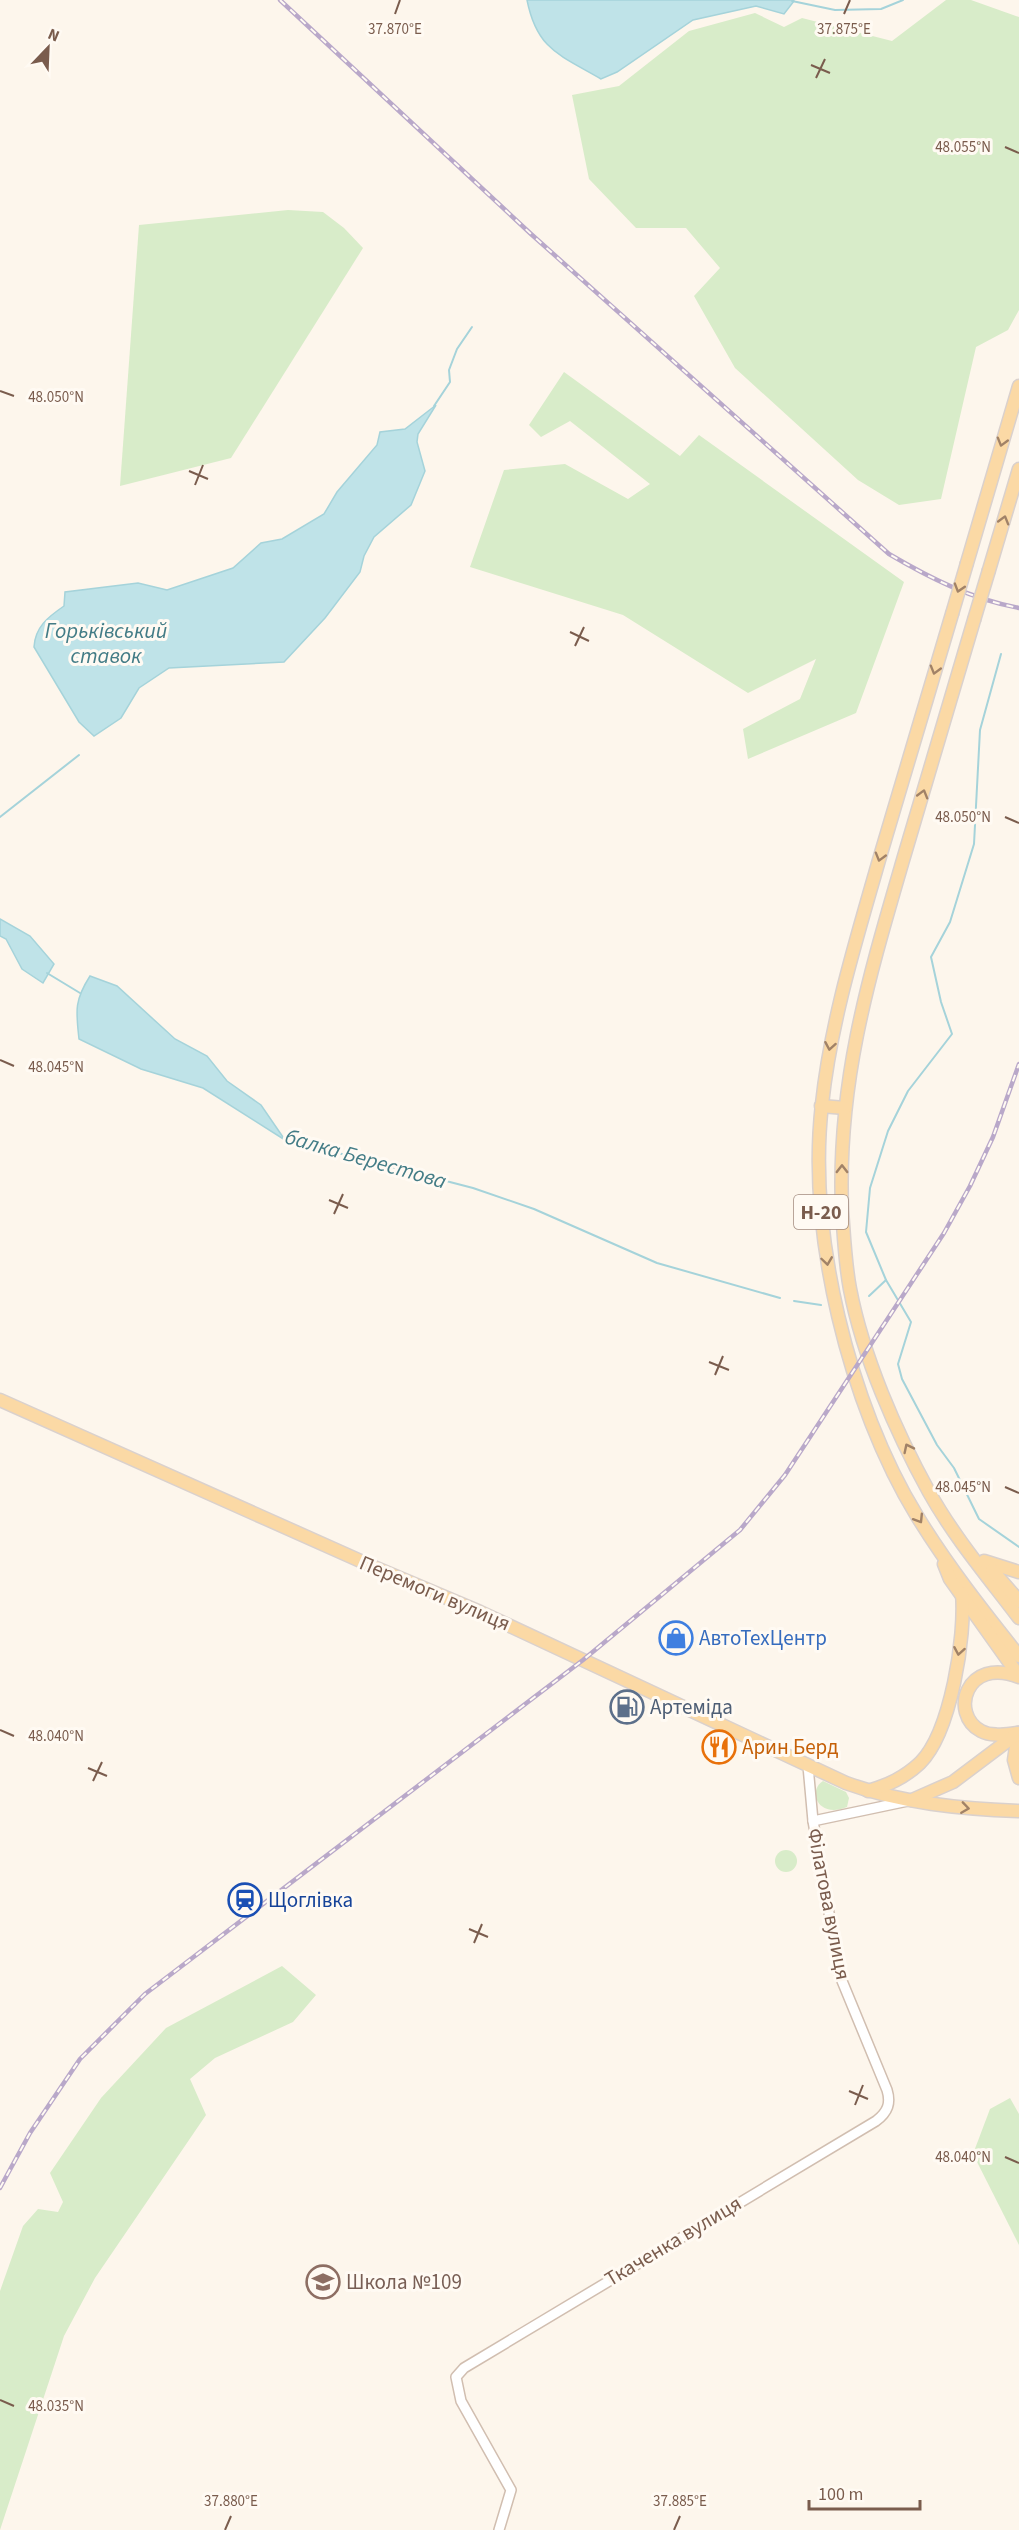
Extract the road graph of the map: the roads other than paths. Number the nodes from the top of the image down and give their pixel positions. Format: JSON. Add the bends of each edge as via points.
{"nodes":[{"id":1,"x":1019,"y":386,"type":"edge"},
{"id":2,"x":1019,"y":469,"type":"edge"},
{"id":3,"x":821,"y":1106,"type":"junction"},
{"id":4,"x":845,"y":1108,"type":"junction"},
{"id":5,"x":0,"y":1400,"type":"edge"},
{"id":6,"x":938,"y":1549,"type":"junction"},
{"id":7,"x":970,"y":1553,"type":"junction"},
{"id":8,"x":984,"y":1561,"type":"junction"},
{"id":9,"x":1019,"y":1572,"type":"edge"},
{"id":10,"x":962,"y":1593,"type":"junction"},
{"id":11,"x":1019,"y":1601,"type":"edge"},
{"id":12,"x":1019,"y":1618,"type":"edge"},
{"id":13,"x":1019,"y":1656,"type":"edge"},
{"id":14,"x":1019,"y":1677,"type":"edge"},
{"id":15,"x":1019,"y":1733,"type":"edge"},
{"id":16,"x":808,"y":1766,"type":"junction"},
{"id":17,"x":1019,"y":1778,"type":"edge"},
{"id":18,"x":867,"y":1791,"type":"junction"},
{"id":19,"x":910,"y":1801,"type":"junction"},
{"id":20,"x":1019,"y":1811,"type":"edge"},
{"id":21,"x":813,"y":1821,"type":"junction"},
{"id":22,"x":888,"y":2106,"type":"joint"},
{"id":23,"x":499,"y":2530,"type":"edge"}],
"edges":[{"from":1,"to":3,"type":"main road","number":"Н-20","one_way":true,"bridge":true,"via":[[853,951],[832,1033]]},
{"from":4,"to":2,"type":"main road","number":"Н-20","one_way":true,"bridge":true,"via":[[866,989]]},
{"from":3,"to":4,"type":"main road"},
{"from":3,"to":6,"type":"main road","number":"Н-20","one_way":true,"via":[[822,1231],[838,1316],[863,1397],[893,1473]]},
{"from":7,"to":4,"type":"main road","number":"Н-20","one_way":true,"via":[[929,1492],[896,1425],[858,1321],[844,1242]]},
{"from":5,"to":16,"type":"main road","name":"Перемоги вулиця","via":[[480,1612]]},
{"from":6,"to":10,"type":"main road","via":[[950,1579]]},
{"from":6,"to":13,"type":"main road","number":"Н-20"},
{"from":7,"to":8,"type":"main road"},
{"from":7,"to":12,"type":"main road","number":"Н-20"},
{"from":8,"to":9,"type":"main road"},
{"from":8,"to":11,"type":"main road"},
{"from":10,"to":14,"type":"main road"},
{"from":10,"to":18,"type":"main road","one_way":true,"via":[[959,1652],[947,1709],[933,1746],[903,1777]]},
{"from":14,"to":15,"type":"main road","via":[[996,1671],[978,1677],[965,1702],[969,1718],[982,1732]]},
{"from":15,"to":17,"type":"main road","via":[[1014,1760]]},
{"from":15,"to":19,"type":"main road","via":[[953,1782]]},
{"from":16,"to":18,"type":"main road","name":"Перемоги вулиця"},
{"from":16,"to":21,"type":"street","name":"Філатова вулиця"},
{"from":18,"to":19,"type":"main road","name":"Перемоги вулиця"},
{"from":19,"to":20,"type":"main road","name":"Перемоги вулиця","one_way":true},
{"from":19,"to":21,"type":"street"},
{"from":21,"to":22,"type":"street","name":"Філатова вулиця","via":[[840,1976],[886,2090]]},
{"from":22,"to":23,"type":"street","name":"Ткаченка вулиця","via":[[876,2121],[478,2358],[456,2377],[461,2401],[511,2490]]}]}
